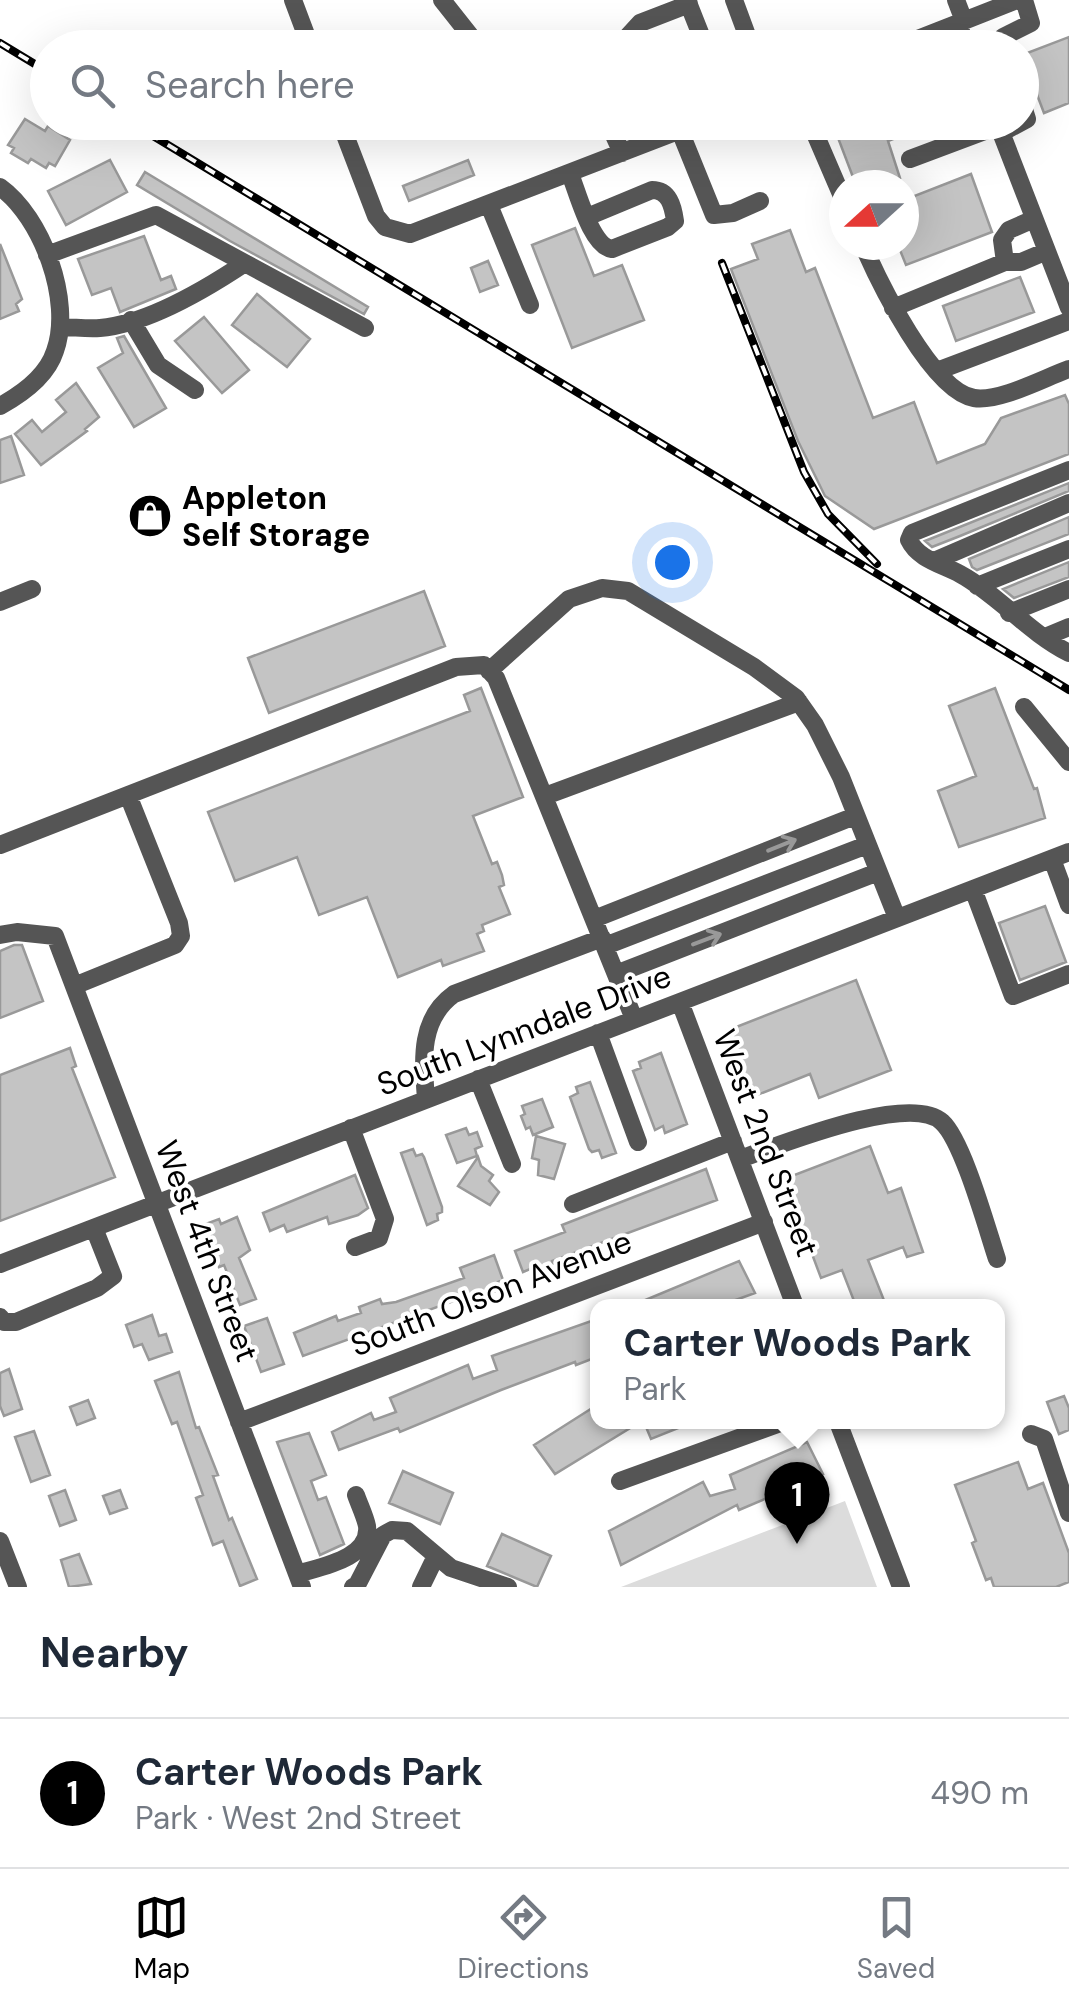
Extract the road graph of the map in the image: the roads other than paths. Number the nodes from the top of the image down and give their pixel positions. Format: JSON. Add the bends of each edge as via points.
{"nodes":[{"id":1,"x":293,"y":0,"type":"edge"},
{"id":2,"x":442,"y":0,"type":"edge"},
{"id":3,"x":734,"y":0,"type":"edge"},
{"id":4,"x":956,"y":0,"type":"edge"},
{"id":5,"x":1021,"y":0,"type":"edge"},
{"id":6,"x":688,"y":2,"type":"edge"},
{"id":7,"x":961,"y":22,"type":"junction"},
{"id":8,"x":304,"y":30,"type":"edge"},
{"id":9,"x":466,"y":30,"type":"edge"},
{"id":10,"x":634,"y":30,"type":"edge"},
{"id":11,"x":699,"y":30,"type":"edge"},
{"id":12,"x":745,"y":30,"type":"edge"},
{"id":13,"x":941,"y":30,"type":"edge"},
{"id":14,"x":963,"y":30,"type":"edge"},
{"id":15,"x":1016,"y":30,"type":"edge"},
{"id":16,"x":347,"y":140,"type":"edge"},
{"id":17,"x":616,"y":140,"type":"edge"},
{"id":18,"x":656,"y":140,"type":"edge"},
{"id":19,"x":684,"y":140,"type":"edge"},
{"id":20,"x":818,"y":140,"type":"edge"},
{"id":21,"x":963,"y":140,"type":"edge"},
{"id":22,"x":1004,"y":140,"type":"edge"},
{"id":23,"x":622,"y":153,"type":"junction"},
{"id":24,"x":910,"y":159,"type":"dead end"},
{"id":25,"x":830,"y":170,"type":"edge"},
{"id":26,"x":570,"y":174,"type":"junction"},
{"id":27,"x":0,"y":187,"type":"edge"},
{"id":28,"x":760,"y":201,"type":"dead end"},
{"id":29,"x":489,"y":205,"type":"junction"},
{"id":30,"x":587,"y":217,"type":"junction"},
{"id":31,"x":1034,"y":219,"type":"junction"},
{"id":32,"x":1047,"y":251,"type":"junction"},
{"id":33,"x":47,"y":256,"type":"junction"},
{"id":34,"x":870,"y":260,"type":"edge"},
{"id":35,"x":1005,"y":262,"type":"junction"},
{"id":36,"x":246,"y":264,"type":"junction"},
{"id":37,"x":1064,"y":281,"type":"edge"},
{"id":38,"x":530,"y":305,"type":"dead end"},
{"id":39,"x":893,"y":308,"type":"junction"},
{"id":40,"x":1069,"y":308,"type":"edge"},
{"id":41,"x":132,"y":320,"type":"junction"},
{"id":42,"x":1069,"y":322,"type":"edge"},
{"id":43,"x":60,"y":327,"type":"junction"},
{"id":44,"x":365,"y":328,"type":"dead end"},
{"id":45,"x":1069,"y":369,"type":"edge"},
{"id":46,"x":937,"y":370,"type":"junction"},
{"id":47,"x":196,"y":390,"type":"dead end"},
{"id":48,"x":0,"y":406,"type":"edge"},
{"id":49,"x":1069,"y":470,"type":"edge"},
{"id":50,"x":1069,"y":504,"type":"edge"},
{"id":51,"x":1069,"y":548,"type":"edge"},
{"id":52,"x":934,"y":561,"type":"junction"},
{"id":53,"x":976,"y":586,"type":"junction"},
{"id":54,"x":32,"y":589,"type":"dead end"},
{"id":55,"x":1069,"y":590,"type":"edge"},
{"id":56,"x":0,"y":602,"type":"edge"},
{"id":57,"x":1009,"y":613,"type":"junction"},
{"id":58,"x":1069,"y":626,"type":"edge"},
{"id":59,"x":1044,"y":637,"type":"junction"},
{"id":60,"x":1069,"y":654,"type":"edge"},
{"id":61,"x":489,"y":670,"type":"junction"},
{"id":62,"x":799,"y":702,"type":"junction"},
{"id":63,"x":1024,"y":708,"type":"dead end"},
{"id":64,"x":1069,"y":762,"type":"edge"},
{"id":65,"x":128,"y":795,"type":"junction"},
{"id":66,"x":545,"y":796,"type":"junction"},
{"id":67,"x":855,"y":816,"type":"junction"},
{"id":68,"x":0,"y":845,"type":"edge"},
{"id":69,"x":867,"y":845,"type":"junction"},
{"id":70,"x":1060,"y":856,"type":"edge"},
{"id":71,"x":878,"y":872,"type":"junction"},
{"id":72,"x":973,"y":889,"type":"junction"},
{"id":73,"x":1069,"y":904,"type":"edge"},
{"id":74,"x":897,"y":918,"type":"junction"},
{"id":75,"x":594,"y":919,"type":"junction"},
{"id":76,"x":0,"y":935,"type":"edge"},
{"id":77,"x":603,"y":942,"type":"junction"},
{"id":78,"x":616,"y":974,"type":"junction"},
{"id":79,"x":1069,"y":974,"type":"edge"},
{"id":80,"x":74,"y":986,"type":"junction"},
{"id":81,"x":680,"y":1002,"type":"junction"},
{"id":82,"x":634,"y":1019,"type":"junction"},
{"id":83,"x":598,"y":1033,"type":"junction"},
{"id":84,"x":478,"y":1080,"type":"junction"},
{"id":85,"x":426,"y":1100,"type":"junction"},
{"id":86,"x":351,"y":1128,"type":"junction"},
{"id":87,"x":733,"y":1141,"type":"junction"},
{"id":88,"x":638,"y":1142,"type":"dead end"},
{"id":89,"x":740,"y":1159,"type":"junction"},
{"id":90,"x":512,"y":1164,"type":"dead end"},
{"id":91,"x":157,"y":1203,"type":"junction"},
{"id":92,"x":573,"y":1204,"type":"dead end"},
{"id":93,"x":764,"y":1222,"type":"junction"},
{"id":94,"x":94,"y":1228,"type":"junction"},
{"id":95,"x":355,"y":1248,"type":"dead end"},
{"id":96,"x":998,"y":1259,"type":"dead end"},
{"id":97,"x":0,"y":1264,"type":"edge"},
{"id":98,"x":792,"y":1299,"type":"edge"},
{"id":99,"x":0,"y":1317,"type":"edge"},
{"id":100,"x":240,"y":1422,"type":"junction"},
{"id":101,"x":764,"y":1429,"type":"edge"},
{"id":102,"x":841,"y":1429,"type":"edge"},
{"id":103,"x":1031,"y":1434,"type":"dead end"},
{"id":104,"x":620,"y":1482,"type":"dead end"},
{"id":105,"x":356,"y":1494,"type":"dead end"},
{"id":106,"x":1069,"y":1514,"type":"edge"},
{"id":107,"x":0,"y":1540,"type":"edge"},
{"id":108,"x":436,"y":1556,"type":"junction"},
{"id":109,"x":300,"y":1580,"type":"edge"},
{"id":110,"x":357,"y":1586,"type":"edge"},
{"id":111,"x":18,"y":1587,"type":"edge"},
{"id":112,"x":421,"y":1587,"type":"edge"},
{"id":113,"x":508,"y":1587,"type":"edge"},
{"id":114,"x":901,"y":1587,"type":"edge"}],
"edges":[{"from":1,"to":8,"type":"street"},
{"from":2,"to":9,"type":"street"},
{"from":3,"to":12,"type":"street"},
{"from":4,"to":7,"type":"street"},
{"from":5,"to":7,"type":"street"},
{"from":5,"to":15,"type":"street","via":[[1030,23]]},
{"from":6,"to":10,"type":"street"},
{"from":6,"to":11,"type":"street"},
{"from":7,"to":13,"type":"street"},
{"from":7,"to":14,"type":"street"},
{"from":16,"to":29,"type":"street","via":[[385,227],[410,234]]},
{"from":17,"to":23,"type":"street"},
{"from":18,"to":23,"type":"street"},
{"from":19,"to":28,"type":"street","via":[[714,215]]},
{"from":20,"to":25,"type":"street"},
{"from":21,"to":24,"type":"street"},
{"from":22,"to":31,"type":"street"},
{"from":23,"to":26,"type":"street"},
{"from":26,"to":29,"type":"street"},
{"from":26,"to":30,"type":"street"},
{"from":27,"to":33,"type":"street","via":[[23,207]]},
{"from":29,"to":38,"type":"street"},
{"from":30,"to":30,"type":"street","via":[[598,242],[612,249],[675,221],[661,190]]},
{"from":31,"to":32,"type":"street"},
{"from":31,"to":35,"type":"street","via":[[1002,240]]},
{"from":32,"to":35,"type":"street"},
{"from":32,"to":37,"type":"street"},
{"from":33,"to":36,"type":"street","via":[[156,215]]},
{"from":33,"to":43,"type":"street"},
{"from":34,"to":39,"type":"street"},
{"from":35,"to":39,"type":"street"},
{"from":36,"to":41,"type":"street","via":[[196,296]]},
{"from":36,"to":44,"type":"street"},
{"from":37,"to":40,"type":"street"},
{"from":39,"to":46,"type":"street"},
{"from":41,"to":43,"type":"street","via":[[102,328]]},
{"from":41,"to":47,"type":"street","via":[[158,365]]},
{"from":42,"to":46,"type":"street"},
{"from":43,"to":48,"type":"street","via":[[43,373]]},
{"from":45,"to":46,"type":"street","via":[[992,398],[970,398]]},
{"from":49,"to":52,"type":"street","via":[[912,533],[916,552]]},
{"from":50,"to":52,"type":"street"},
{"from":51,"to":53,"type":"street"},
{"from":52,"to":53,"type":"street"},
{"from":53,"to":57,"type":"street"},
{"from":54,"to":56,"type":"street"},
{"from":55,"to":57,"type":"street"},
{"from":57,"to":59,"type":"street"},
{"from":58,"to":59,"type":"street"},
{"from":59,"to":60,"type":"street"},
{"from":61,"to":62,"type":"street","via":[[569,600],[602,588],[628,591]]},
{"from":61,"to":65,"type":"street","via":[[456,667]]},
{"from":61,"to":66,"type":"street"},
{"from":62,"to":66,"type":"street"},
{"from":62,"to":67,"type":"street"},
{"from":63,"to":64,"type":"street"},
{"from":65,"to":68,"type":"street"},
{"from":65,"to":80,"type":"street","via":[[181,936],[176,945]]},
{"from":66,"to":75,"type":"street"},
{"from":67,"to":69,"type":"street"},
{"from":75,"to":67,"type":"street","one_way":true},
{"from":69,"to":71,"type":"street"},
{"from":69,"to":77,"type":"street"},
{"from":70,"to":72,"type":"street","name":"South Lynndale Drive"},
{"from":70,"to":73,"type":"street"},
{"from":71,"to":74,"type":"street"},
{"from":78,"to":71,"type":"street","one_way":true},
{"from":72,"to":74,"type":"street","name":"South Lynndale Drive"},
{"from":72,"to":79,"type":"street","via":[[1013,996]]},
{"from":74,"to":81,"type":"street","name":"South Lynndale Drive"},
{"from":75,"to":77,"type":"street"},
{"from":76,"to":80,"type":"street","name":"West 4th Street","via":[[55,936]]},
{"from":77,"to":78,"type":"street"},
{"from":77,"to":85,"type":"street","via":[[436,1006],[423,1063]]},
{"from":78,"to":82,"type":"street"},
{"from":80,"to":91,"type":"street","name":"West 4th Street"},
{"from":81,"to":82,"type":"street","name":"South Lynndale Drive"},
{"from":81,"to":87,"type":"street","name":"West 2nd Street"},
{"from":82,"to":83,"type":"street","name":"South Lynndale Drive"},
{"from":83,"to":84,"type":"street","name":"South Lynndale Drive"},
{"from":83,"to":88,"type":"street"},
{"from":84,"to":85,"type":"street","name":"South Lynndale Drive"},
{"from":84,"to":90,"type":"street"},
{"from":85,"to":86,"type":"street","name":"South Lynndale Drive"},
{"from":86,"to":91,"type":"street","name":"South Lynndale Drive"},
{"from":86,"to":95,"type":"street","via":[[386,1219],[379,1238]]},
{"from":87,"to":89,"type":"street","name":"West 2nd Street"},
{"from":87,"to":92,"type":"street"},
{"from":89,"to":93,"type":"street","name":"West 2nd Street"},
{"from":89,"to":96,"type":"street","via":[[859,1119],[937,1118],[958,1150]]},
{"from":91,"to":94,"type":"street","name":"South Lynndale Drive"},
{"from":91,"to":100,"type":"street","name":"West 4th Street"},
{"from":93,"to":98,"type":"street","name":"West 2nd Street"},
{"from":93,"to":100,"type":"street","name":"South Olson Avenue"},
{"from":94,"to":97,"type":"street","name":"South Lynndale Drive"},
{"from":94,"to":99,"type":"street","via":[[113,1276],[16,1322]]},
{"from":100,"to":109,"type":"street","name":"West 4th Street"},
{"from":101,"to":104,"type":"street"},
{"from":102,"to":114,"type":"street"},
{"from":103,"to":106,"type":"street","via":[[1044,1440]]},
{"from":105,"to":109,"type":"street","via":[[367,1526],[357,1551]]},
{"from":107,"to":111,"type":"street"},
{"from":108,"to":110,"type":"street","via":[[407,1531],[392,1530]]},
{"from":108,"to":112,"type":"street"},
{"from":108,"to":113,"type":"street"}]}
